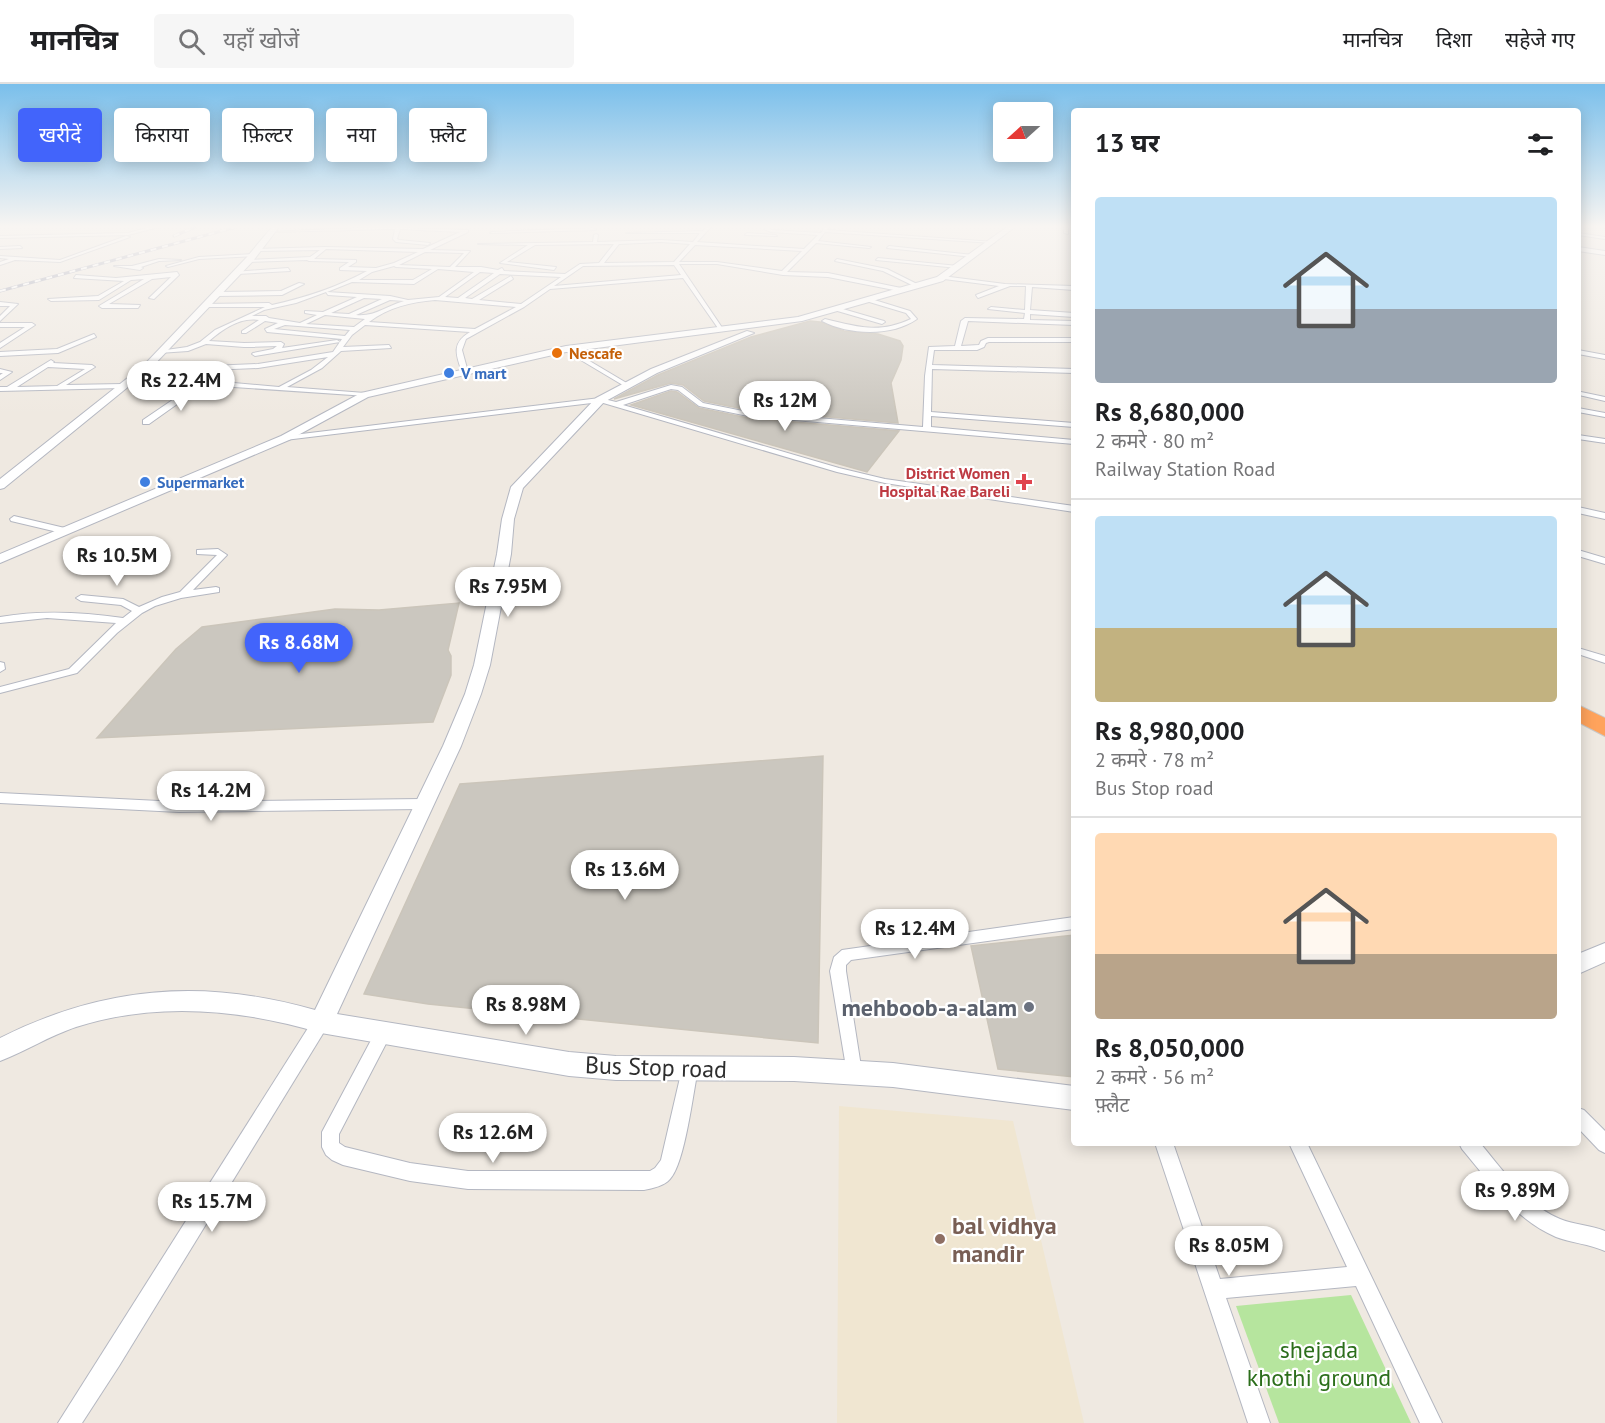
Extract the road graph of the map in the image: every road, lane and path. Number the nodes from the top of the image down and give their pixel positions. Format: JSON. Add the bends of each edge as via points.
{"nodes":[{"id":1,"x":113,"y":289,"type":"edge"},
{"id":2,"x":127,"y":289,"type":"edge"},
{"id":3,"x":161,"y":289,"type":"edge"},
{"id":4,"x":221,"y":289,"type":"edge"},
{"id":5,"x":289,"y":289,"type":"edge"},
{"id":6,"x":327,"y":289,"type":"edge"},
{"id":7,"x":453,"y":289,"type":"edge"},
{"id":8,"x":474,"y":289,"type":"edge"},
{"id":9,"x":492,"y":289,"type":"edge"},
{"id":10,"x":547,"y":289,"type":"edge"},
{"id":11,"x":693,"y":289,"type":"edge"},
{"id":12,"x":994,"y":289,"type":"edge"},
{"id":13,"x":1029,"y":289,"type":"edge"},
{"id":14,"x":904,"y":290,"type":"edge"},
{"id":15,"x":318,"y":293,"type":"junction"},
{"id":16,"x":216,"y":294,"type":"junction"},
{"id":17,"x":366,"y":295,"type":"junction"},
{"id":18,"x":978,"y":296,"type":"dead end"},
{"id":19,"x":152,"y":298,"type":"dead end"},
{"id":20,"x":391,"y":298,"type":"junction"},
{"id":21,"x":441,"y":298,"type":"junction"},
{"id":22,"x":51,"y":299,"type":"dead end"},
{"id":23,"x":460,"y":299,"type":"junction"},
{"id":24,"x":868,"y":300,"type":"junction"},
{"id":25,"x":410,"y":301,"type":"junction"},
{"id":26,"x":473,"y":301,"type":"junction"},
{"id":27,"x":0,"y":304,"type":"edge"},
{"id":28,"x":205,"y":305,"type":"junction"},
{"id":29,"x":138,"y":306,"type":"dead end"},
{"id":30,"x":276,"y":306,"type":"junction"},
{"id":31,"x":522,"y":306,"type":"junction"},
{"id":32,"x":836,"y":309,"type":"junction"},
{"id":33,"x":991,"y":309,"type":"dead end"},
{"id":34,"x":307,"y":312,"type":"dead end"},
{"id":35,"x":1028,"y":312,"type":"junction"},
{"id":36,"x":326,"y":314,"type":"junction"},
{"id":37,"x":1071,"y":315,"type":"edge"},
{"id":38,"x":249,"y":316,"type":"junction"},
{"id":39,"x":350,"y":316,"type":"junction"},
{"id":40,"x":266,"y":318,"type":"junction"},
{"id":41,"x":370,"y":318,"type":"junction"},
{"id":42,"x":889,"y":318,"type":"dead end"},
{"id":43,"x":0,"y":319,"type":"edge"},
{"id":44,"x":799,"y":319,"type":"junction"},
{"id":45,"x":825,"y":321,"type":"dead end"},
{"id":46,"x":1027,"y":321,"type":"junction"},
{"id":47,"x":286,"y":322,"type":"junction"},
{"id":48,"x":882,"y":322,"type":"junction"},
{"id":49,"x":363,"y":323,"type":"junction"},
{"id":50,"x":1071,"y":323,"type":"edge"},
{"id":51,"x":299,"y":325,"type":"junction"},
{"id":52,"x":0,"y":326,"type":"edge"},
{"id":53,"x":355,"y":329,"type":"junction"},
{"id":54,"x":720,"y":329,"type":"junction"},
{"id":55,"x":870,"y":330,"type":"junction"},
{"id":56,"x":244,"y":332,"type":"dead end"},
{"id":57,"x":477,"y":332,"type":"junction"},
{"id":58,"x":94,"y":336,"type":"dead end"},
{"id":59,"x":1071,"y":340,"type":"edge"},
{"id":60,"x":204,"y":343,"type":"junction"},
{"id":61,"x":341,"y":345,"type":"junction"},
{"id":62,"x":0,"y":346,"type":"edge"},
{"id":63,"x":389,"y":347,"type":"dead end"},
{"id":64,"x":958,"y":348,"type":"junction"},
{"id":65,"x":566,"y":349,"type":"junction"},
{"id":66,"x":275,"y":351,"type":"junction"},
{"id":67,"x":161,"y":352,"type":"junction"},
{"id":68,"x":1581,"y":353,"type":"edge"},
{"id":69,"x":0,"y":354,"type":"edge"},
{"id":70,"x":255,"y":354,"type":"dead end"},
{"id":71,"x":1605,"y":357,"type":"edge"},
{"id":72,"x":210,"y":368,"type":"dead end"},
{"id":73,"x":929,"y":368,"type":"junction"},
{"id":74,"x":0,"y":371,"type":"edge"},
{"id":75,"x":1071,"y":371,"type":"edge"},
{"id":76,"x":465,"y":372,"type":"junction"},
{"id":77,"x":137,"y":375,"type":"junction"},
{"id":78,"x":0,"y":378,"type":"edge"},
{"id":79,"x":202,"y":382,"type":"junction"},
{"id":80,"x":123,"y":386,"type":"junction"},
{"id":81,"x":628,"y":386,"type":"junction"},
{"id":82,"x":58,"y":387,"type":"junction"},
{"id":83,"x":9,"y":388,"type":"junction"},
{"id":84,"x":0,"y":389,"type":"edge"},
{"id":85,"x":279,"y":389,"type":"junction"},
{"id":86,"x":1581,"y":394,"type":"dead end"},
{"id":87,"x":365,"y":395,"type":"junction"},
{"id":88,"x":1605,"y":399,"type":"edge"},
{"id":89,"x":600,"y":400,"type":"junction"},
{"id":90,"x":618,"y":404,"type":"junction"},
{"id":91,"x":1581,"y":411,"type":"edge"},
{"id":92,"x":928,"y":414,"type":"junction"},
{"id":93,"x":1605,"y":415,"type":"edge"},
{"id":94,"x":146,"y":422,"type":"dead end"},
{"id":95,"x":1071,"y":425,"type":"edge"},
{"id":96,"x":927,"y":430,"type":"junction"},
{"id":97,"x":1581,"y":437,"type":"edge"},
{"id":98,"x":285,"y":438,"type":"junction"},
{"id":99,"x":1605,"y":441,"type":"edge"},
{"id":100,"x":1071,"y":442,"type":"edge"},
{"id":101,"x":0,"y":485,"type":"edge"},
{"id":102,"x":1071,"y":509,"type":"edge"},
{"id":103,"x":1581,"y":511,"type":"edge"},
{"id":104,"x":1605,"y":516,"type":"edge"},
{"id":105,"x":14,"y":519,"type":"dead end"},
{"id":106,"x":66,"y":531,"type":"junction"},
{"id":107,"x":200,"y":552,"type":"dead end"},
{"id":108,"x":1581,"y":554,"type":"edge"},
{"id":109,"x":0,"y":559,"type":"edge"},
{"id":110,"x":1605,"y":561,"type":"edge"},
{"id":111,"x":216,"y":590,"type":"dead end"},
{"id":112,"x":184,"y":593,"type":"junction"},
{"id":113,"x":81,"y":598,"type":"dead end"},
{"id":114,"x":138,"y":611,"type":"junction"},
{"id":115,"x":0,"y":620,"type":"edge"},
{"id":116,"x":123,"y":621,"type":"junction"},
{"id":117,"x":1581,"y":652,"type":"edge"},
{"id":118,"x":1605,"y":660,"type":"edge"},
{"id":119,"x":0,"y":690,"type":"edge"},
{"id":120,"x":1581,"y":714,"type":"edge"},
{"id":121,"x":1605,"y":728,"type":"edge"},
{"id":122,"x":0,"y":798,"type":"edge"},
{"id":123,"x":422,"y":804,"type":"junction"},
{"id":124,"x":1071,"y":923,"type":"edge"},
{"id":125,"x":1605,"y":952,"type":"edge"},
{"id":126,"x":1581,"y":963,"type":"edge"},
{"id":127,"x":321,"y":1022,"type":"junction"},
{"id":128,"x":383,"y":1034,"type":"junction"},
{"id":129,"x":0,"y":1050,"type":"edge"},
{"id":130,"x":690,"y":1069,"type":"junction"},
{"id":131,"x":854,"y":1073,"type":"junction"},
{"id":132,"x":1071,"y":1098,"type":"edge"},
{"id":133,"x":1581,"y":1119,"type":"edge"},
{"id":134,"x":1605,"y":1144,"type":"edge"},
{"id":135,"x":1165,"y":1146,"type":"edge"},
{"id":136,"x":1299,"y":1146,"type":"edge"},
{"id":137,"x":1471,"y":1146,"type":"edge"},
{"id":138,"x":1605,"y":1242,"type":"edge"},
{"id":139,"x":1361,"y":1276,"type":"junction"},
{"id":140,"x":1214,"y":1289,"type":"junction"},
{"id":141,"x":69,"y":1423,"type":"edge"},
{"id":142,"x":1259,"y":1423,"type":"edge"},
{"id":143,"x":1431,"y":1423,"type":"edge"}],
"edges":[{"from":1,"to":22,"type":"street","via":[[99,298]]},
{"from":2,"to":29,"type":"street","via":[[102,305]]},
{"from":3,"to":19,"type":"street"},
{"from":4,"to":16,"type":"street"},
{"from":5,"to":16,"type":"street","via":[[282,293]]},
{"from":6,"to":15,"type":"street"},
{"from":7,"to":21,"type":"street"},
{"from":8,"to":23,"type":"street"},
{"from":9,"to":26,"type":"street"},
{"from":10,"to":31,"type":"street"},
{"from":11,"to":54,"type":"street"},
{"from":12,"to":18,"type":"street"},
{"from":13,"to":35,"type":"street"},
{"from":14,"to":24,"type":"street"},
{"from":15,"to":17,"type":"street"},
{"from":15,"to":30,"type":"street"},
{"from":16,"to":28,"type":"street"},
{"from":17,"to":20,"type":"street"},
{"from":17,"to":36,"type":"street"},
{"from":20,"to":25,"type":"street"},
{"from":20,"to":39,"type":"street"},
{"from":21,"to":23,"type":"street"},
{"from":21,"to":25,"type":"street"},
{"from":23,"to":26,"type":"street"},
{"from":24,"to":32,"type":"street"},
{"from":24,"to":55,"type":"street","via":[[908,312],[914,318],[895,330]]},
{"from":25,"to":41,"type":"street"},
{"from":26,"to":31,"type":"street"},
{"from":27,"to":43,"type":"street","via":[[15,304]]},
{"from":28,"to":30,"type":"street"},
{"from":28,"to":67,"type":"street"},
{"from":30,"to":38,"type":"street"},
{"from":31,"to":57,"type":"street"},
{"from":32,"to":44,"type":"street"},
{"from":32,"to":48,"type":"street"},
{"from":33,"to":35,"type":"street"},
{"from":34,"to":36,"type":"street"},
{"from":35,"to":37,"type":"street"},
{"from":35,"to":46,"type":"street"},
{"from":36,"to":39,"type":"street"},
{"from":36,"to":51,"type":"street"},
{"from":38,"to":40,"type":"street"},
{"from":38,"to":60,"type":"street","via":[[217,330]]},
{"from":39,"to":41,"type":"street"},
{"from":40,"to":47,"type":"street"},
{"from":40,"to":56,"type":"street"},
{"from":41,"to":49,"type":"street"},
{"from":42,"to":48,"type":"street"},
{"from":44,"to":54,"type":"street"},
{"from":44,"to":81,"type":"street","via":[[714,346]]},
{"from":45,"to":55,"type":"street"},
{"from":46,"to":50,"type":"street"},
{"from":46,"to":64,"type":"street","via":[[965,320]]},
{"from":47,"to":51,"type":"street"},
{"from":47,"to":61,"type":"street","via":[[267,330]]},
{"from":48,"to":55,"type":"street"},
{"from":49,"to":53,"type":"street"},
{"from":49,"to":57,"type":"street"},
{"from":51,"to":53,"type":"street"},
{"from":52,"to":62,"type":"street","via":[[32,325]]},
{"from":53,"to":61,"type":"street"},
{"from":54,"to":65,"type":"street"},
{"from":57,"to":76,"type":"street","via":[[459,345]]},
{"from":58,"to":69,"type":"street","via":[[58,351]]},
{"from":59,"to":64,"type":"street","via":[[988,340],[982,342],[981,348]]},
{"from":60,"to":66,"type":"street","via":[[281,344]]},
{"from":60,"to":67,"type":"street"},
{"from":61,"to":63,"type":"street"},
{"from":61,"to":66,"type":"street"},
{"from":61,"to":72,"type":"street","via":[[258,366]]},
{"from":61,"to":85,"type":"street","via":[[318,367]]},
{"from":64,"to":73,"type":"street","via":[[931,348]]},
{"from":65,"to":76,"type":"street"},
{"from":65,"to":81,"type":"street"},
{"from":66,"to":70,"type":"street"},
{"from":67,"to":77,"type":"street"},
{"from":68,"to":71,"type":"street"},
{"from":73,"to":75,"type":"street"},
{"from":73,"to":92,"type":"street"},
{"from":74,"to":78,"type":"street","via":[[9,372]]},
{"from":76,"to":87,"type":"street"},
{"from":77,"to":79,"type":"street"},
{"from":77,"to":80,"type":"street"},
{"from":79,"to":85,"type":"street"},
{"from":79,"to":94,"type":"street"},
{"from":80,"to":82,"type":"street"},
{"from":80,"to":101,"type":"street"},
{"from":81,"to":89,"type":"street"},
{"from":82,"to":83,"type":"street"},
{"from":82,"to":83,"type":"street","via":[[92,367],[49,363]]},
{"from":83,"to":84,"type":"street"},
{"from":85,"to":87,"type":"street"},
{"from":86,"to":88,"type":"street"},
{"from":87,"to":98,"type":"street"},
{"from":89,"to":90,"type":"street"},
{"from":89,"to":98,"type":"street"},
{"from":89,"to":123,"type":"street","via":[[517,487],[482,664],[452,746]]},
{"from":90,"to":96,"type":"street","via":[[664,387],[676,387],[695,402],[719,409]]},
{"from":90,"to":102,"type":"street","via":[[885,482]]},
{"from":91,"to":93,"type":"street"},
{"from":92,"to":95,"type":"street"},
{"from":92,"to":96,"type":"street"},
{"from":96,"to":100,"type":"street"},
{"from":97,"to":99,"type":"street"},
{"from":98,"to":106,"type":"street"},
{"from":103,"to":104,"type":"street"},
{"from":105,"to":106,"type":"street"},
{"from":106,"to":109,"type":"street"},
{"from":107,"to":112,"type":"street","via":[[222,555]]},
{"from":108,"to":110,"type":"street"},
{"from":111,"to":112,"type":"street"},
{"from":112,"to":114,"type":"street"},
{"from":113,"to":114,"type":"street","via":[[123,602]]},
{"from":114,"to":116,"type":"street"},
{"from":115,"to":116,"type":"street","via":[[68,614]]},
{"from":116,"to":119,"type":"street","via":[[74,671]]},
{"from":117,"to":118,"type":"street"},
{"from":120,"to":121,"type":"highway"},
{"from":122,"to":123,"type":"street","via":[[179,807]]},
{"from":123,"to":127,"type":"street"},
{"from":124,"to":131,"type":"street","via":[[847,954],[839,962],[838,971]]},
{"from":125,"to":126,"type":"street"},
{"from":127,"to":128,"type":"street","name":"Bus Stop road"},
{"from":127,"to":129,"type":"street","name":"Bus Stop road","via":[[248,1003],[160,1000],[94,1011],[62,1021]]},
{"from":127,"to":141,"type":"street"},
{"from":128,"to":130,"type":"street","name":"Bus Stop road","via":[[569,1064]]},
{"from":128,"to":130,"type":"street","via":[[331,1132],[330,1147],[343,1156],[410,1172],[468,1180],[659,1178],[667,1171],[671,1158]]},
{"from":130,"to":131,"type":"street","name":"Bus Stop road"},
{"from":131,"to":132,"type":"street","name":"Bus Stop road"},
{"from":133,"to":134,"type":"street"},
{"from":135,"to":140,"type":"street"},
{"from":136,"to":139,"type":"street"},
{"from":137,"to":138,"type":"street","via":[[1523,1205],[1543,1221]]},
{"from":139,"to":140,"type":"street"},
{"from":139,"to":143,"type":"street"},
{"from":140,"to":142,"type":"street"}]}
